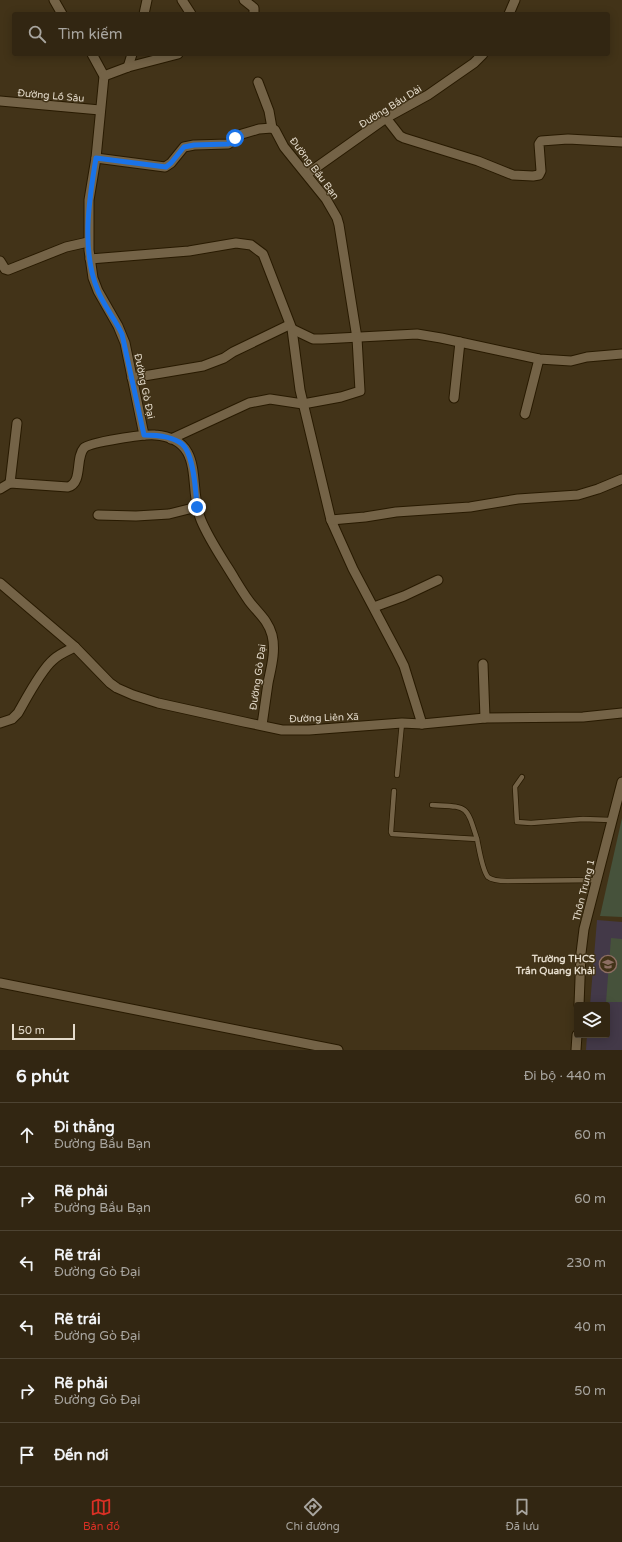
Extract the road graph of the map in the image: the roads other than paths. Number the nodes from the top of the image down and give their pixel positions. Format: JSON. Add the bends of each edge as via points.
{"nodes":[{"id":1,"x":54,"y":0,"type":"edge"},
{"id":2,"x":147,"y":0,"type":"edge"},
{"id":3,"x":182,"y":0,"type":"edge"},
{"id":4,"x":244,"y":0,"type":"edge"},
{"id":5,"x":515,"y":0,"type":"edge"},
{"id":6,"x":61,"y":12,"type":"edge"},
{"id":7,"x":144,"y":12,"type":"edge"},
{"id":8,"x":190,"y":12,"type":"edge"},
{"id":9,"x":254,"y":12,"type":"edge"},
{"id":10,"x":510,"y":12,"type":"edge"},
{"id":11,"x":93,"y":56,"type":"edge"},
{"id":12,"x":131,"y":56,"type":"edge"},
{"id":13,"x":170,"y":56,"type":"edge"},
{"id":14,"x":481,"y":56,"type":"edge"},
{"id":15,"x":128,"y":67,"type":"junction"},
{"id":16,"x":104,"y":76,"type":"junction"},
{"id":17,"x":258,"y":82,"type":"dead end"},
{"id":18,"x":0,"y":101,"type":"edge"},
{"id":19,"x":100,"y":110,"type":"junction"},
{"id":20,"x":386,"y":118,"type":"junction"},
{"id":21,"x":272,"y":128,"type":"junction"},
{"id":22,"x":622,"y":142,"type":"edge"},
{"id":23,"x":96,"y":158,"type":"junction"},
{"id":24,"x":307,"y":174,"type":"junction"},
{"id":25,"x":88,"y":242,"type":"junction"},
{"id":26,"x":90,"y":259,"type":"junction"},
{"id":27,"x":0,"y":261,"type":"edge"},
{"id":28,"x":291,"y":327,"type":"junction"},
{"id":29,"x":357,"y":338,"type":"junction"},
{"id":30,"x":460,"y":342,"type":"junction"},
{"id":31,"x":622,"y":354,"type":"edge"},
{"id":32,"x":539,"y":359,"type":"junction"},
{"id":33,"x":132,"y":378,"type":"junction"},
{"id":34,"x":454,"y":398,"type":"dead end"},
{"id":35,"x":303,"y":404,"type":"junction"},
{"id":36,"x":525,"y":414,"type":"dead end"},
{"id":37,"x":17,"y":423,"type":"dead end"},
{"id":38,"x":144,"y":435,"type":"junction"},
{"id":39,"x":171,"y":439,"type":"junction"},
{"id":40,"x":622,"y":479,"type":"edge"},
{"id":41,"x":3,"y":486,"type":"edge"},
{"id":42,"x":197,"y":507,"type":"junction"},
{"id":43,"x":98,"y":515,"type":"dead end"},
{"id":44,"x":331,"y":520,"type":"junction"},
{"id":45,"x":438,"y":580,"type":"dead end"},
{"id":46,"x":0,"y":583,"type":"edge"},
{"id":47,"x":374,"y":607,"type":"junction"},
{"id":48,"x":75,"y":647,"type":"junction"},
{"id":49,"x":483,"y":664,"type":"dead end"},
{"id":50,"x":622,"y":713,"type":"edge"},
{"id":51,"x":485,"y":718,"type":"junction"},
{"id":52,"x":0,"y":723,"type":"edge"},
{"id":53,"x":402,"y":723,"type":"junction"},
{"id":54,"x":422,"y":724,"type":"junction"},
{"id":55,"x":262,"y":725,"type":"junction"},
{"id":56,"x":397,"y":775,"type":"dead end"},
{"id":57,"x":522,"y":777,"type":"dead end"},
{"id":58,"x":622,"y":782,"type":"edge"},
{"id":59,"x":394,"y":791,"type":"dead end"},
{"id":60,"x":432,"y":805,"type":"dead end"},
{"id":61,"x":611,"y":820,"type":"junction"},
{"id":62,"x":477,"y":839,"type":"junction"},
{"id":63,"x":597,"y":880,"type":"junction"},
{"id":64,"x":0,"y":984,"type":"edge"},
{"id":65,"x":579,"y":1002,"type":"edge"},
{"id":66,"x":577,"y":1038,"type":"edge"},
{"id":67,"x":338,"y":1050,"type":"edge"},
{"id":68,"x":576,"y":1050,"type":"edge"}],
"edges":[{"from":1,"to":6,"type":"street"},
{"from":2,"to":7,"type":"street"},
{"from":3,"to":8,"type":"street"},
{"from":4,"to":9,"type":"street","via":[[254,8]]},
{"from":5,"to":10,"type":"street"},
{"from":11,"to":16,"type":"street"},
{"from":12,"to":15,"type":"street"},
{"from":13,"to":15,"type":"street"},
{"from":14,"to":20,"type":"street","name":"Đường Bầu Dài","via":[[428,95]]},
{"from":15,"to":16,"type":"street"},
{"from":16,"to":19,"type":"street","name":"Đường Gò Đại"},
{"from":17,"to":21,"type":"street","via":[[269,110]]},
{"from":18,"to":19,"type":"street","name":"Đường Lồ Sâu"},
{"from":19,"to":23,"type":"street","name":"Đường Gò Đại"},
{"from":20,"to":22,"type":"street","via":[[404,138],[478,161],[513,175],[538,175],[541,171],[541,141],[568,139]]},
{"from":20,"to":24,"type":"street","name":"Đường Bầu Dài"},
{"from":21,"to":23,"type":"street","via":[[242,134],[228,144],[184,147],[166,167]]},
{"from":21,"to":24,"type":"street","name":"Đường Bầu Bạn"},
{"from":23,"to":25,"type":"street","name":"Đường Gò Đại","via":[[89,200]]},
{"from":24,"to":29,"type":"street","name":"Đường Bầu Bạn","via":[[337,218]]},
{"from":25,"to":26,"type":"street","name":"Đường Gò Đại"},
{"from":25,"to":27,"type":"street","via":[[66,247],[8,270]]},
{"from":26,"to":28,"type":"street","via":[[170,253],[236,243],[251,245],[263,254]]},
{"from":26,"to":33,"type":"street","name":"Đường Gò Đại","via":[[98,292],[122,334]]},
{"from":28,"to":29,"type":"street","via":[[313,339]]},
{"from":28,"to":33,"type":"street","via":[[202,366]]},
{"from":28,"to":35,"type":"street"},
{"from":29,"to":30,"type":"street","via":[[417,334]]},
{"from":29,"to":35,"type":"street","name":"Đường Bầu Bạn","via":[[360,391]]},
{"from":30,"to":32,"type":"street"},
{"from":30,"to":34,"type":"street"},
{"from":31,"to":32,"type":"street","via":[[571,361]]},
{"from":32,"to":36,"type":"street"},
{"from":33,"to":38,"type":"street","name":"Đường Gò Đại"},
{"from":35,"to":39,"type":"street","via":[[270,399],[249,403]]},
{"from":35,"to":44,"type":"street"},
{"from":37,"to":41,"type":"street"},
{"from":38,"to":39,"type":"street","name":"Đường Gò Đại"},
{"from":38,"to":41,"type":"street","via":[[89,444],[82,452],[76,481],[71,486]]},
{"from":39,"to":42,"type":"street","name":"Đường Gò Đại","via":[[182,444],[188,451],[194,474]]},
{"from":40,"to":44,"type":"street","via":[[578,494]]},
{"from":42,"to":43,"type":"street","via":[[169,514]]},
{"from":42,"to":55,"type":"street","name":"Đường Gò Đại","via":[[209,537],[250,602],[265,619],[272,636],[273,657]]},
{"from":44,"to":47,"type":"street"},
{"from":45,"to":47,"type":"street"},
{"from":46,"to":48,"type":"street","name":"Đường Liên Xã"},
{"from":47,"to":54,"type":"street","via":[[404,666]]},
{"from":48,"to":52,"type":"street","via":[[52,660],[18,713],[12,719]]},
{"from":48,"to":55,"type":"street","name":"Đường Liên Xã","via":[[110,683],[133,695],[158,703]]},
{"from":49,"to":51,"type":"street"},
{"from":50,"to":51,"type":"street","name":"Đường Liên Xã","via":[[583,717]]},
{"from":51,"to":54,"type":"street","name":"Đường Liên Xã"},
{"from":53,"to":54,"type":"street","name":"Đường Liên Xã"},
{"from":53,"to":55,"type":"street","name":"Đường Liên Xã","via":[[309,730],[282,730]]},
{"from":53,"to":56,"type":"lane"},
{"from":57,"to":61,"type":"lane","via":[[515,787],[517,822]]},
{"from":58,"to":61,"type":"street","name":"Thôn Trung 1"},
{"from":59,"to":62,"type":"lane","via":[[392,834]]},
{"from":60,"to":62,"type":"lane","via":[[460,807],[468,812]]},
{"from":61,"to":63,"type":"street","name":"Thôn Trung 1"},
{"from":62,"to":63,"type":"lane","via":[[485,872],[489,878],[507,881]]},
{"from":63,"to":65,"type":"street","name":"Thôn Trung 1","via":[[584,929]]},
{"from":64,"to":67,"type":"street"},
{"from":66,"to":68,"type":"street"}]}
